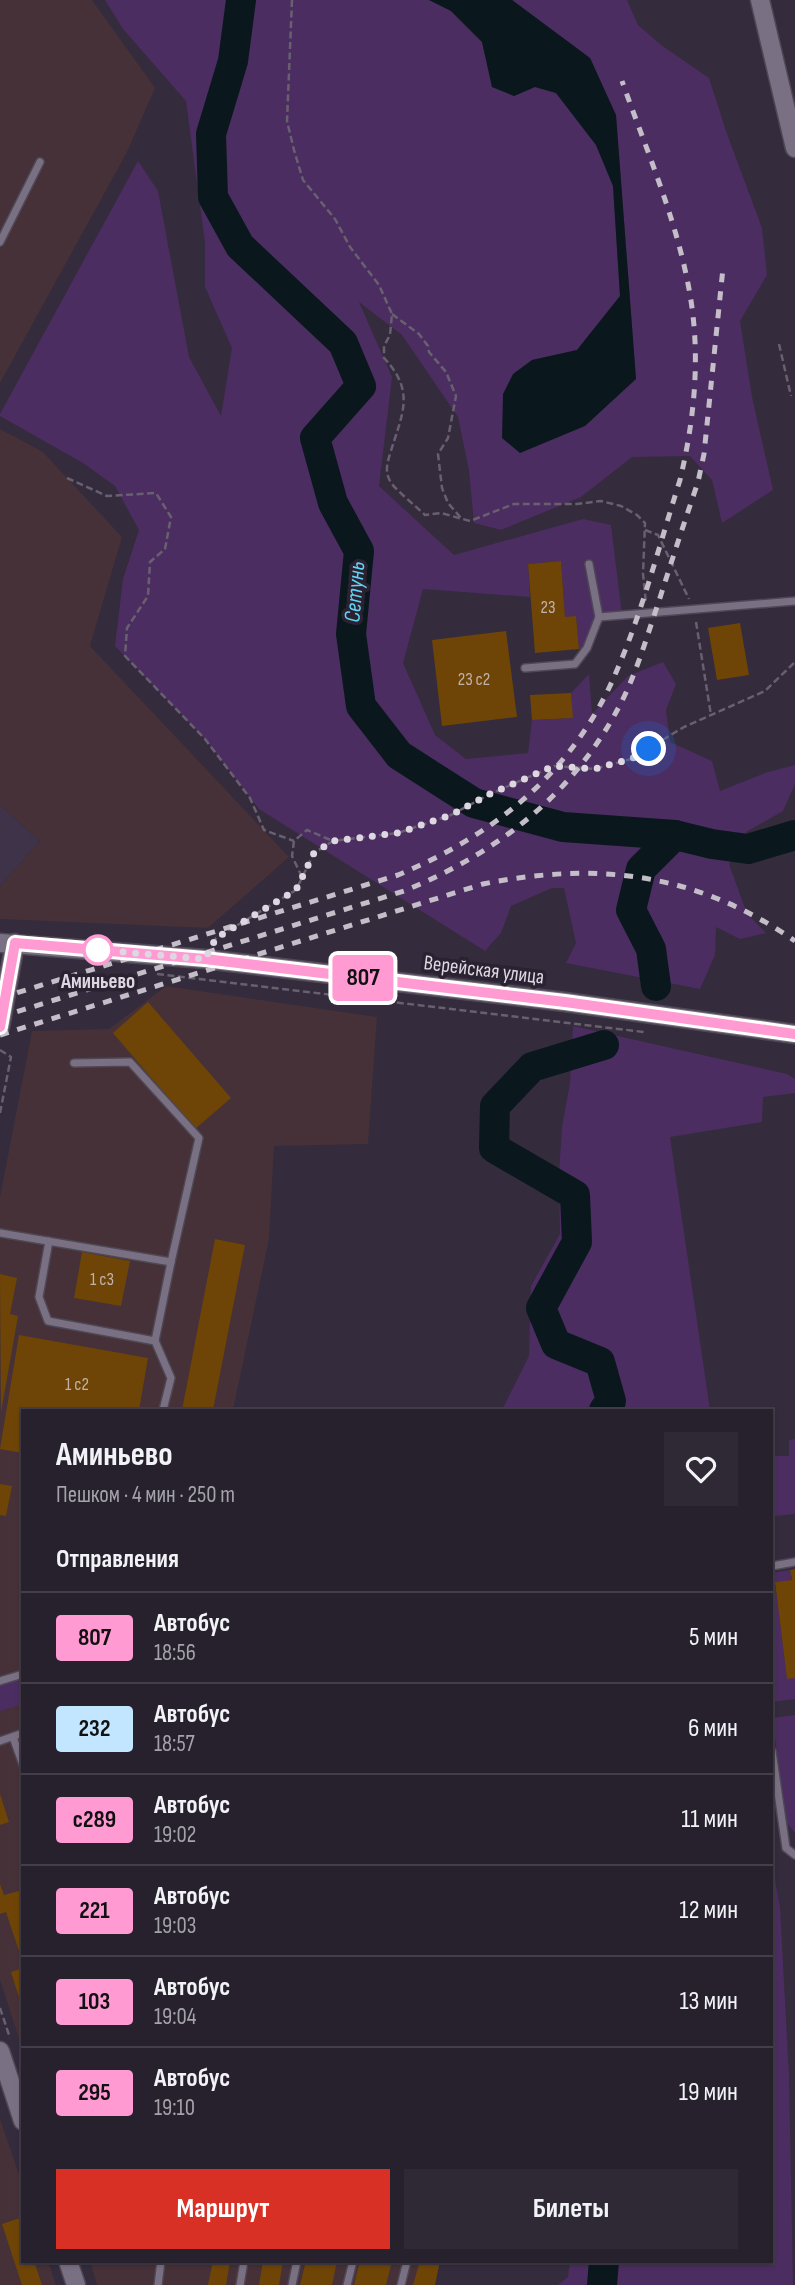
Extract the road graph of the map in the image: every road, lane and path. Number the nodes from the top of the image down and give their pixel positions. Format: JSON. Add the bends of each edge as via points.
{"nodes":[{"id":1,"x":292,"y":0,"type":"edge"},
{"id":2,"x":760,"y":0,"type":"edge"},
{"id":3,"x":795,"y":148,"type":"edge"},
{"id":4,"x":40,"y":162,"type":"dead end"},
{"id":5,"x":0,"y":242,"type":"edge"},
{"id":6,"x":392,"y":314,"type":"junction"},
{"id":7,"x":779,"y":344,"type":"dead end"},
{"id":8,"x":791,"y":396,"type":"dead end"},
{"id":9,"x":67,"y":478,"type":"dead end"},
{"id":10,"x":460,"y":518,"type":"junction"},
{"id":11,"x":645,"y":530,"type":"junction"},
{"id":12,"x":589,"y":564,"type":"dead end"},
{"id":13,"x":795,"y":601,"type":"edge"},
{"id":14,"x":694,"y":609,"type":"junction"},
{"id":15,"x":647,"y":613,"type":"junction"},
{"id":16,"x":599,"y":617,"type":"junction"},
{"id":17,"x":795,"y":662,"type":"edge"},
{"id":18,"x":525,"y":668,"type":"dead end"},
{"id":19,"x":711,"y":715,"type":"junction"},
{"id":20,"x":294,"y":841,"type":"junction"},
{"id":21,"x":333,"y":841,"type":"junction"},
{"id":22,"x":302,"y":877,"type":"junction"},
{"id":23,"x":8,"y":943,"type":"edge"},
{"id":24,"x":205,"y":959,"type":"junction"},
{"id":25,"x":158,"y":974,"type":"dead end"},
{"id":26,"x":0,"y":1027,"type":"edge"},
{"id":27,"x":655,"y":1033,"type":"dead end"},
{"id":28,"x":795,"y":1034,"type":"edge"},
{"id":29,"x":0,"y":1049,"type":"edge"},
{"id":30,"x":74,"y":1063,"type":"dead end"},
{"id":31,"x":0,"y":1113,"type":"edge"},
{"id":32,"x":0,"y":1233,"type":"edge"},
{"id":33,"x":49,"y":1241,"type":"junction"},
{"id":34,"x":171,"y":1262,"type":"junction"},
{"id":35,"x":155,"y":1340,"type":"junction"},
{"id":36,"x":163,"y":1409,"type":"edge"},
{"id":37,"x":795,"y":1562,"type":"edge"},
{"id":38,"x":773,"y":1566,"type":"edge"},
{"id":39,"x":21,"y":1675,"type":"edge"},
{"id":40,"x":0,"y":1681,"type":"edge"},
{"id":41,"x":21,"y":1734,"type":"edge"},
{"id":42,"x":13,"y":1737,"type":"junction"},
{"id":43,"x":0,"y":1741,"type":"edge"},
{"id":44,"x":773,"y":1758,"type":"edge"},
{"id":45,"x":21,"y":1759,"type":"edge"},
{"id":46,"x":795,"y":1856,"type":"edge"},
{"id":47,"x":0,"y":2051,"type":"edge"},
{"id":48,"x":21,"y":2115,"type":"edge"},
{"id":49,"x":69,"y":2263,"type":"edge"},
{"id":50,"x":161,"y":2263,"type":"edge"},
{"id":51,"x":244,"y":2263,"type":"edge"},
{"id":52,"x":297,"y":2263,"type":"edge"},
{"id":53,"x":352,"y":2263,"type":"edge"},
{"id":54,"x":406,"y":2263,"type":"edge"},
{"id":55,"x":76,"y":2285,"type":"edge"},
{"id":56,"x":159,"y":2285,"type":"edge"},
{"id":57,"x":240,"y":2285,"type":"edge"},
{"id":58,"x":292,"y":2285,"type":"edge"},
{"id":59,"x":347,"y":2285,"type":"edge"},
{"id":60,"x":401,"y":2285,"type":"edge"}],
"edges":[{"from":1,"to":6,"type":"path","via":[[287,121],[303,180],[379,285]]},
{"from":2,"to":3,"type":"street"},
{"from":4,"to":5,"type":"lane"},
{"from":6,"to":10,"type":"path","via":[[419,334],[446,372],[456,396],[448,438],[438,454],[442,488]]},
{"from":6,"to":10,"type":"path","via":[[384,358],[397,372],[406,401],[386,473],[391,484],[425,515]]},
{"from":7,"to":8,"type":"path"},
{"from":9,"to":20,"type":"path","via":[[107,496],[156,493],[171,517],[166,549],[150,562],[148,596],[127,628],[125,656],[205,739],[250,798],[264,830]]},
{"from":10,"to":11,"type":"path","via":[[470,522],[514,504],[601,501],[637,515]]},
{"from":11,"to":14,"type":"path","via":[[658,535]]},
{"from":11,"to":15,"type":"path"},
{"from":12,"to":16,"type":"lane"},
{"from":13,"to":14,"type":"lane"},
{"from":14,"to":15,"type":"lane"},
{"from":14,"to":19,"type":"path"},
{"from":15,"to":16,"type":"lane"},
{"from":16,"to":18,"type":"lane","via":[[575,664]]},
{"from":17,"to":19,"type":"path","via":[[765,691]]},
{"from":19,"to":21,"type":"path","via":[[631,759],[594,769],[554,766],[451,815],[398,833]]},
{"from":20,"to":21,"type":"path","via":[[307,830]]},
{"from":20,"to":22,"type":"path","via":[[292,856]]},
{"from":21,"to":22,"type":"path","via":[[314,853]]},
{"from":22,"to":24,"type":"path","via":[[296,890],[216,938]]},
{"from":23,"to":24,"type":"street","name":"Верейская улица"},
{"from":23,"to":26,"type":"street"},
{"from":24,"to":28,"type":"street","name":"Верейская улица"},
{"from":25,"to":27,"type":"path"},
{"from":29,"to":31,"type":"path","via":[[11,1057]]},
{"from":30,"to":34,"type":"lane","via":[[130,1062],[199,1138]]},
{"from":32,"to":33,"type":"lane"},
{"from":33,"to":34,"type":"lane"},
{"from":33,"to":35,"type":"lane","via":[[40,1297],[48,1321]]},
{"from":34,"to":35,"type":"lane"},
{"from":35,"to":36,"type":"lane","via":[[171,1378]]},
{"from":37,"to":38,"type":"lane"},
{"from":39,"to":40,"type":"lane"},
{"from":41,"to":42,"type":"lane"},
{"from":42,"to":43,"type":"lane"},
{"from":42,"to":45,"type":"lane"},
{"from":44,"to":46,"type":"lane","via":[[786,1848]]},
{"from":47,"to":48,"type":"street"},
{"from":49,"to":55,"type":"street"},
{"from":50,"to":56,"type":"lane"},
{"from":51,"to":57,"type":"lane"},
{"from":52,"to":58,"type":"lane"},
{"from":53,"to":59,"type":"lane"},
{"from":54,"to":60,"type":"lane"}]}
